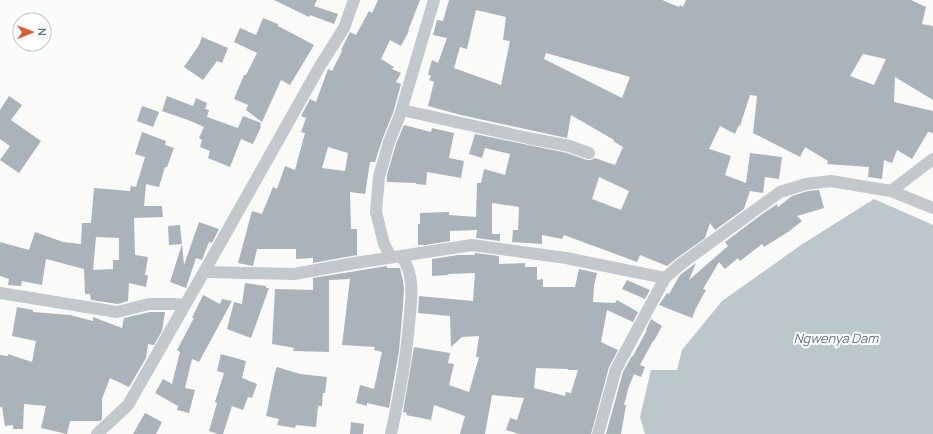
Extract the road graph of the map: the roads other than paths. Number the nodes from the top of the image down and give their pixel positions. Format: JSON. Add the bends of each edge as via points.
{"nodes":[{"id":1,"x":354,"y":0,"type":"edge"},
{"id":2,"x":434,"y":0,"type":"edge"},
{"id":3,"x":402,"y":110,"type":"junction"},
{"id":4,"x":589,"y":153,"type":"dead end"},
{"id":5,"x":933,"y":159,"type":"edge"},
{"id":6,"x":891,"y":191,"type":"junction"},
{"id":7,"x":933,"y":208,"type":"edge"},
{"id":8,"x":396,"y":256,"type":"junction"},
{"id":9,"x":204,"y":272,"type":"junction"},
{"id":10,"x":665,"y":278,"type":"junction"},
{"id":11,"x":0,"y":293,"type":"edge"},
{"id":12,"x":184,"y":305,"type":"junction"},
{"id":13,"x":97,"y":434,"type":"edge"},
{"id":14,"x":391,"y":434,"type":"edge"},
{"id":15,"x":598,"y":434,"type":"edge"}],
"edges":[{"from":1,"to":9,"type":"street","via":[[344,28]]},
{"from":2,"to":3,"type":"street"},
{"from":3,"to":4,"type":"street","via":[[569,146]]},
{"from":3,"to":8,"type":"street","via":[[379,177],[376,212],[384,244]]},
{"from":5,"to":6,"type":"street"},
{"from":6,"to":7,"type":"street"},
{"from":6,"to":10,"type":"street","via":[[831,181],[806,184],[780,192]]},
{"from":8,"to":9,"type":"street","via":[[294,274]]},
{"from":8,"to":10,"type":"street","via":[[472,245],[566,258]]},
{"from":8,"to":14,"type":"street","via":[[406,262],[412,297],[404,367]]},
{"from":9,"to":12,"type":"street"},
{"from":10,"to":15,"type":"street","via":[[616,370]]},
{"from":11,"to":12,"type":"street","via":[[117,312],[150,304]]},
{"from":12,"to":13,"type":"street","via":[[128,405]]}]}
